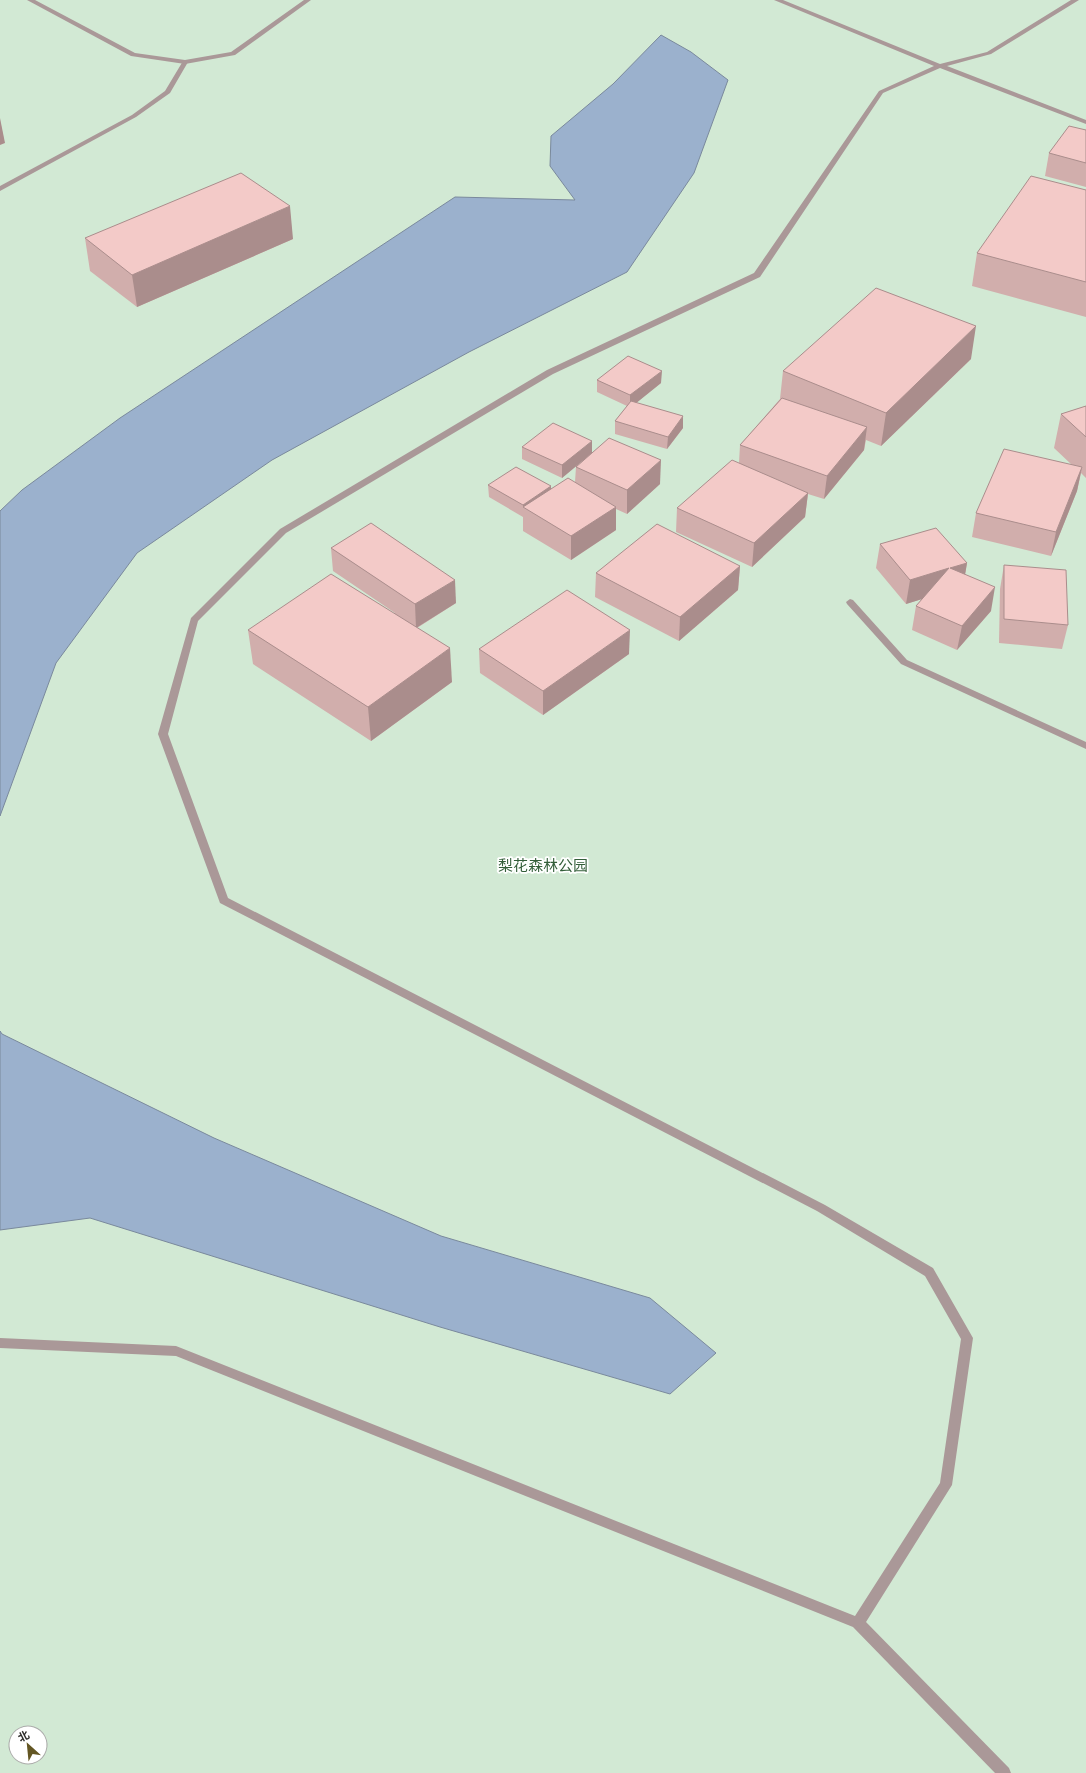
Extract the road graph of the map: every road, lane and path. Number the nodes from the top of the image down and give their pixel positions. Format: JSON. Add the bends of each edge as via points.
{"nodes":[{"id":1,"x":30,"y":0,"type":"edge"},
{"id":2,"x":308,"y":0,"type":"edge"},
{"id":3,"x":777,"y":0,"type":"edge"},
{"id":4,"x":1076,"y":0,"type":"edge"},
{"id":5,"x":185,"y":62,"type":"junction"},
{"id":6,"x":940,"y":66,"type":"junction"},
{"id":7,"x":1086,"y":122,"type":"edge"},
{"id":8,"x":0,"y":190,"type":"edge"},
{"id":9,"x":850,"y":602,"type":"dead end"},
{"id":10,"x":1086,"y":746,"type":"edge"},
{"id":11,"x":0,"y":1343,"type":"edge"},
{"id":12,"x":858,"y":1623,"type":"junction"},
{"id":13,"x":1004,"y":1773,"type":"edge"}],
"edges":[{"from":1,"to":5,"type":"street","via":[[133,55]]},
{"from":2,"to":5,"type":"street","via":[[233,54]]},
{"from":3,"to":6,"type":"street"},
{"from":4,"to":6,"type":"street","via":[[989,53]]},
{"from":5,"to":8,"type":"street","via":[[168,92],[134,116]]},
{"from":6,"to":7,"type":"street"},
{"from":6,"to":12,"type":"street","via":[[881,92],[757,275],[550,372],[283,530],[194,620],[163,734],[224,900],[821,1208],[929,1272],[967,1338],[946,1486]]},
{"from":9,"to":10,"type":"street","via":[[904,662]]},
{"from":11,"to":12,"type":"street","via":[[176,1351]]},
{"from":12,"to":13,"type":"street"}]}
